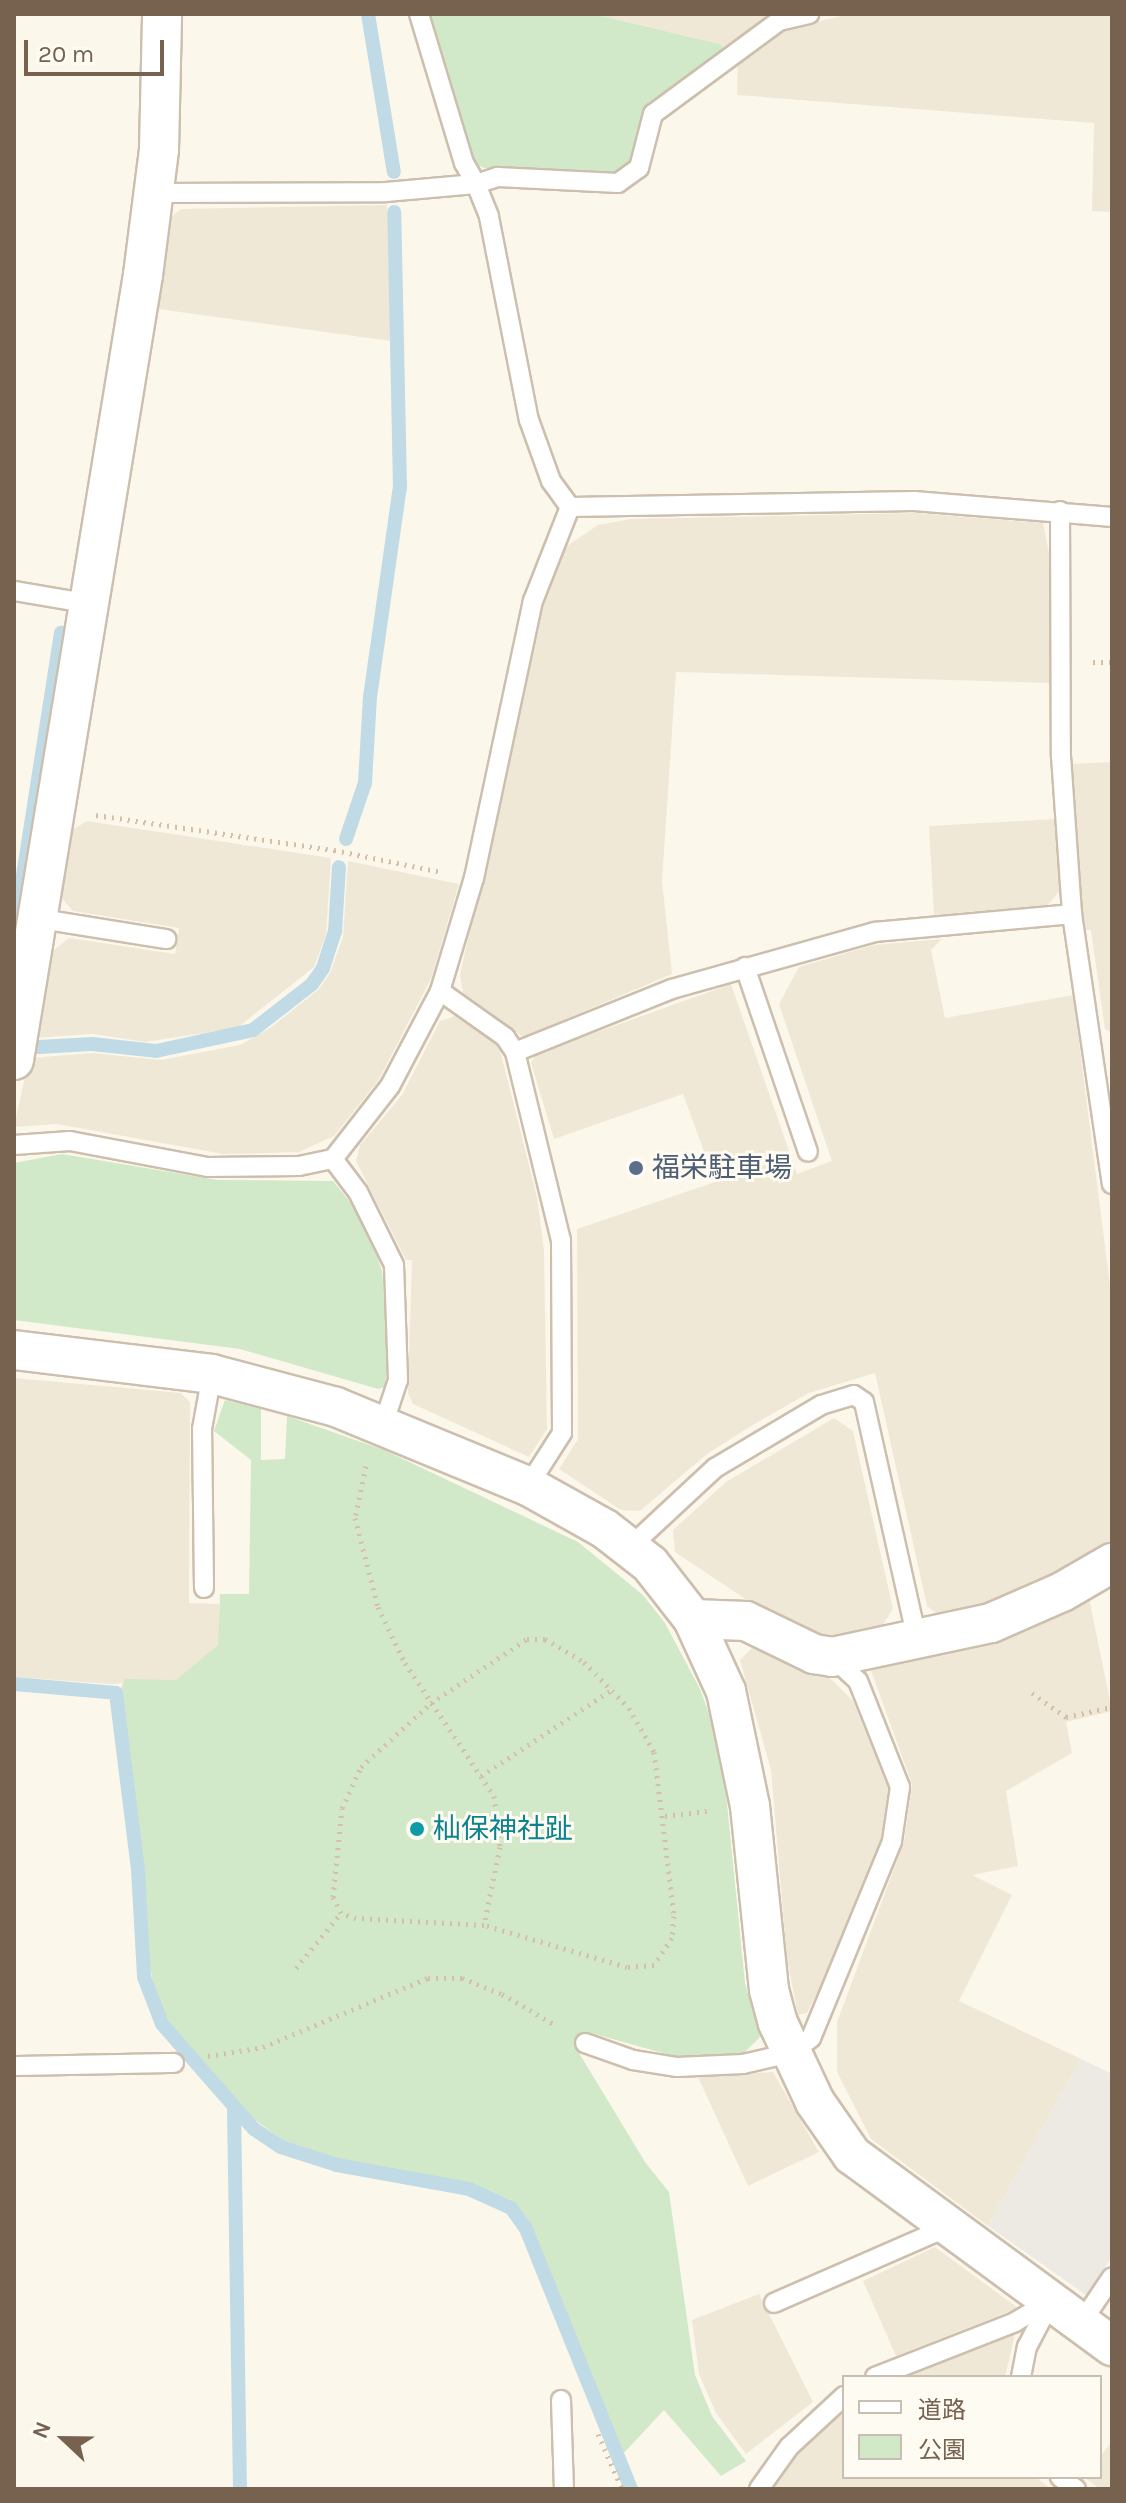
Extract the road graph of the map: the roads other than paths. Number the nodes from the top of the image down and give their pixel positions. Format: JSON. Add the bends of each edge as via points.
{"nodes":[{"id":1,"x":162,"y":14,"type":"edge"},
{"id":2,"x":419,"y":14,"type":"edge"},
{"id":3,"x":809,"y":14,"type":"edge"},
{"id":4,"x":476,"y":184,"type":"junction"},
{"id":5,"x":155,"y":193,"type":"junction"},
{"id":6,"x":570,"y":507,"type":"junction"},
{"id":7,"x":1060,"y":511,"type":"junction"},
{"id":8,"x":1112,"y":517,"type":"edge"},
{"id":9,"x":14,"y":591,"type":"edge"},
{"id":10,"x":90,"y":604,"type":"junction"},
{"id":11,"x":1072,"y":914,"type":"junction"},
{"id":12,"x":41,"y":919,"type":"junction"},
{"id":13,"x":166,"y":939,"type":"dead end"},
{"id":14,"x":745,"y":967,"type":"junction"},
{"id":15,"x":440,"y":991,"type":"junction"},
{"id":16,"x":515,"y":1052,"type":"junction"},
{"id":17,"x":14,"y":1060,"type":"edge"},
{"id":18,"x":1104,"y":1064,"type":"edge"},
{"id":19,"x":14,"y":1145,"type":"edge"},
{"id":20,"x":808,"y":1152,"type":"dead end"},
{"id":21,"x":333,"y":1159,"type":"junction"},
{"id":22,"x":1112,"y":1184,"type":"edge"},
{"id":23,"x":14,"y":1350,"type":"edge"},
{"id":24,"x":212,"y":1374,"type":"junction"},
{"id":25,"x":383,"y":1425,"type":"junction"},
{"id":26,"x":528,"y":1486,"type":"junction"},
{"id":27,"x":630,"y":1547,"type":"junction"},
{"id":28,"x":1112,"y":1563,"type":"edge"},
{"id":29,"x":204,"y":1588,"type":"dead end"},
{"id":30,"x":693,"y":1619,"type":"junction"},
{"id":31,"x":917,"y":1639,"type":"junction"},
{"id":32,"x":832,"y":1657,"type":"junction"},
{"id":33,"x":585,"y":2043,"type":"road end"},
{"id":34,"x":791,"y":2053,"type":"junction"},
{"id":35,"x":174,"y":2063,"type":"dead end"},
{"id":36,"x":14,"y":2066,"type":"edge"},
{"id":37,"x":948,"y":2227,"type":"junction"},
{"id":38,"x":1112,"y":2277,"type":"edge"},
{"id":39,"x":1051,"y":2301,"type":"junction"},
{"id":40,"x":774,"y":2303,"type":"dead end"},
{"id":41,"x":1081,"y":2323,"type":"junction"},
{"id":42,"x":1112,"y":2346,"type":"edge"},
{"id":43,"x":880,"y":2375,"type":"edge"},
{"id":44,"x":1021,"y":2375,"type":"edge"},
{"id":45,"x":842,"y":2398,"type":"edge"},
{"id":46,"x":561,"y":2400,"type":"dead end"},
{"id":47,"x":564,"y":2489,"type":"edge"},
{"id":48,"x":759,"y":2489,"type":"edge"}],
"edges":[{"from":1,"to":5,"type":"street"},
{"from":2,"to":4,"type":"lane","via":[[464,163]]},
{"from":3,"to":4,"type":"lane","via":[[779,21],[653,114],[639,168],[618,183],[498,177]]},
{"from":4,"to":5,"type":"lane","via":[[386,192]]},
{"from":4,"to":6,"type":"lane","via":[[489,217],[529,420],[551,481]]},
{"from":5,"to":10,"type":"street"},
{"from":6,"to":7,"type":"lane","via":[[914,501]]},
{"from":6,"to":15,"type":"lane","via":[[533,601],[474,878]]},
{"from":7,"to":8,"type":"lane"},
{"from":7,"to":11,"type":"lane","via":[[1061,756]]},
{"from":9,"to":10,"type":"lane"},
{"from":10,"to":12,"type":"street"},
{"from":11,"to":14,"type":"lane","via":[[875,932]]},
{"from":11,"to":18,"type":"lane"},
{"from":12,"to":13,"type":"lane"},
{"from":12,"to":17,"type":"street"},
{"from":14,"to":16,"type":"lane","via":[[672,989]]},
{"from":14,"to":20,"type":"lane"},
{"from":15,"to":16,"type":"lane","via":[[505,1037]]},
{"from":15,"to":21,"type":"lane","via":[[390,1086]]},
{"from":16,"to":26,"type":"lane","via":[[561,1240],[562,1433]]},
{"from":18,"to":22,"type":"lane"},
{"from":19,"to":21,"type":"lane","via":[[70,1141],[208,1167],[299,1166]]},
{"from":21,"to":25,"type":"lane","via":[[358,1192],[394,1265],[398,1380]]},
{"from":23,"to":24,"type":"street"},
{"from":24,"to":25,"type":"street","via":[[284,1390]]},
{"from":24,"to":29,"type":"lane","via":[[202,1429]]},
{"from":25,"to":26,"type":"street"},
{"from":26,"to":27,"type":"street"},
{"from":27,"to":30,"type":"street","via":[[671,1587]]},
{"from":27,"to":31,"type":"lane","via":[[715,1468],[821,1405],[854,1395],[864,1402]]},
{"from":28,"to":31,"type":"street","via":[[1018,1612]]},
{"from":30,"to":32,"type":"street","via":[[746,1621],[814,1654]]},
{"from":30,"to":34,"type":"street","via":[[726,1691],[738,1739],[769,1990]]},
{"from":31,"to":32,"type":"street"},
{"from":32,"to":34,"type":"lane","via":[[858,1681],[900,1787],[892,1841],[829,2004],[811,2038]]},
{"from":33,"to":34,"type":"lane","via":[[633,2060],[677,2067],[743,2064]]},
{"from":34,"to":37,"type":"street","via":[[821,2112],[852,2155]]},
{"from":35,"to":36,"type":"lane"},
{"from":37,"to":39,"type":"street"},
{"from":37,"to":40,"type":"lane"},
{"from":38,"to":41,"type":"lane"},
{"from":39,"to":41,"type":"street"},
{"from":39,"to":43,"type":"lane","via":[[1015,2322]]},
{"from":39,"to":44,"type":"lane","via":[[1027,2347]]},
{"from":41,"to":42,"type":"street"},
{"from":45,"to":48,"type":"lane","via":[[789,2447]]},
{"from":46,"to":47,"type":"lane"}]}
